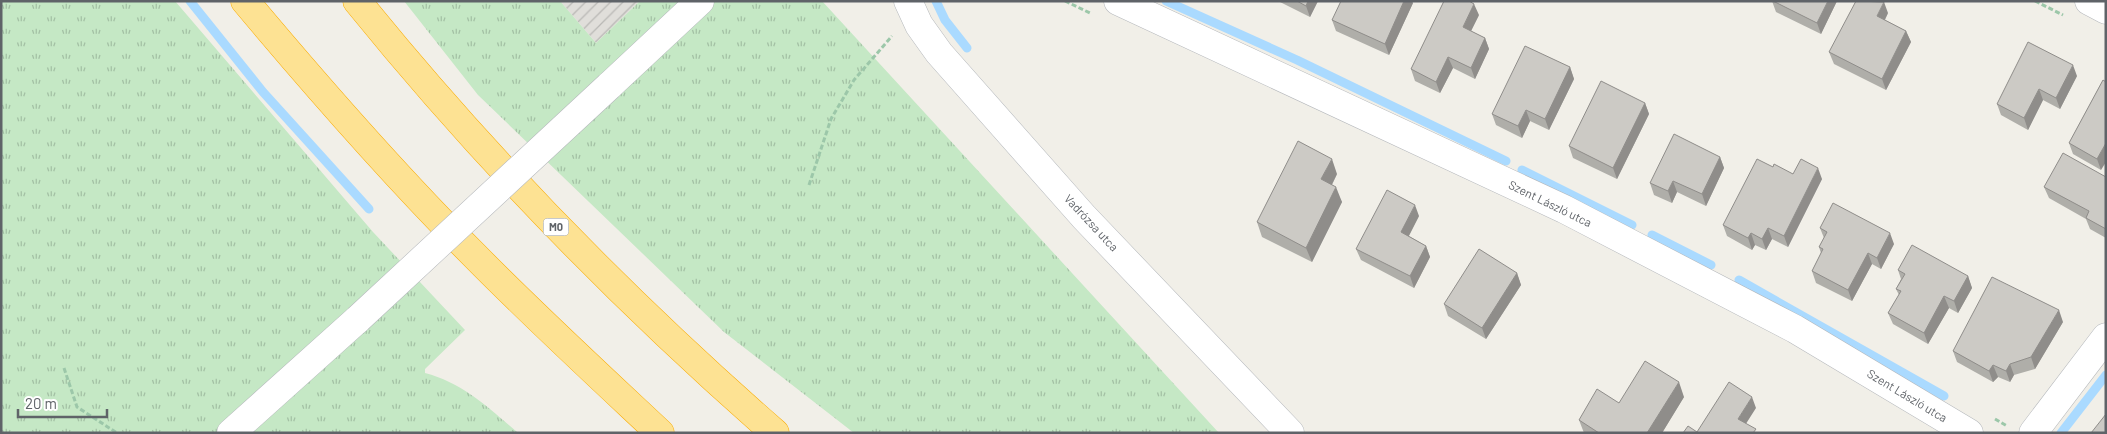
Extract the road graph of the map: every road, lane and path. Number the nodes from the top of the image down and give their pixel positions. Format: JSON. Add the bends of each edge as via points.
{"nodes":[{"id":1,"x":245,"y":1,"type":"edge"},
{"id":2,"x":357,"y":1,"type":"edge"},
{"id":3,"x":700,"y":1,"type":"edge"},
{"id":4,"x":1118,"y":1,"type":"edge"},
{"id":5,"x":2089,"y":1,"type":"edge"},
{"id":6,"x":2106,"y":10,"type":"edge"},
{"id":7,"x":906,"y":11,"type":"edge"},
{"id":8,"x":809,"y":185,"type":"dead end"},
{"id":9,"x":2106,"y":337,"type":"edge"},
{"id":10,"x":64,"y":368,"type":"dead end"},
{"id":11,"x":117,"y":433,"type":"edge"},
{"id":12,"x":231,"y":433,"type":"edge"},
{"id":13,"x":660,"y":433,"type":"edge"},
{"id":14,"x":775,"y":433,"type":"edge"},
{"id":15,"x":1290,"y":433,"type":"edge"},
{"id":16,"x":1969,"y":433,"type":"edge"},
{"id":17,"x":2033,"y":433,"type":"edge"}],
"edges":[{"from":1,"to":13,"type":"highway","via":[[318,88],[472,254]]},
{"from":2,"to":14,"type":"highway","number":"M0","via":[[542,213],[694,360]]},
{"from":3,"to":12,"type":"street","bridge":true,"via":[[358,320]]},
{"from":4,"to":16,"type":"street","name":"Szent László utca","via":[[1564,209],[1795,329]]},
{"from":5,"to":6,"type":"street"},
{"from":7,"to":8,"type":"path","via":[[854,80],[831,119]]},
{"from":7,"to":15,"type":"street","name":"Vadrózsa utca","via":[[1084,217]]},
{"from":9,"to":17,"type":"street"},
{"from":10,"to":11,"type":"path","via":[[77,407]]}]}
